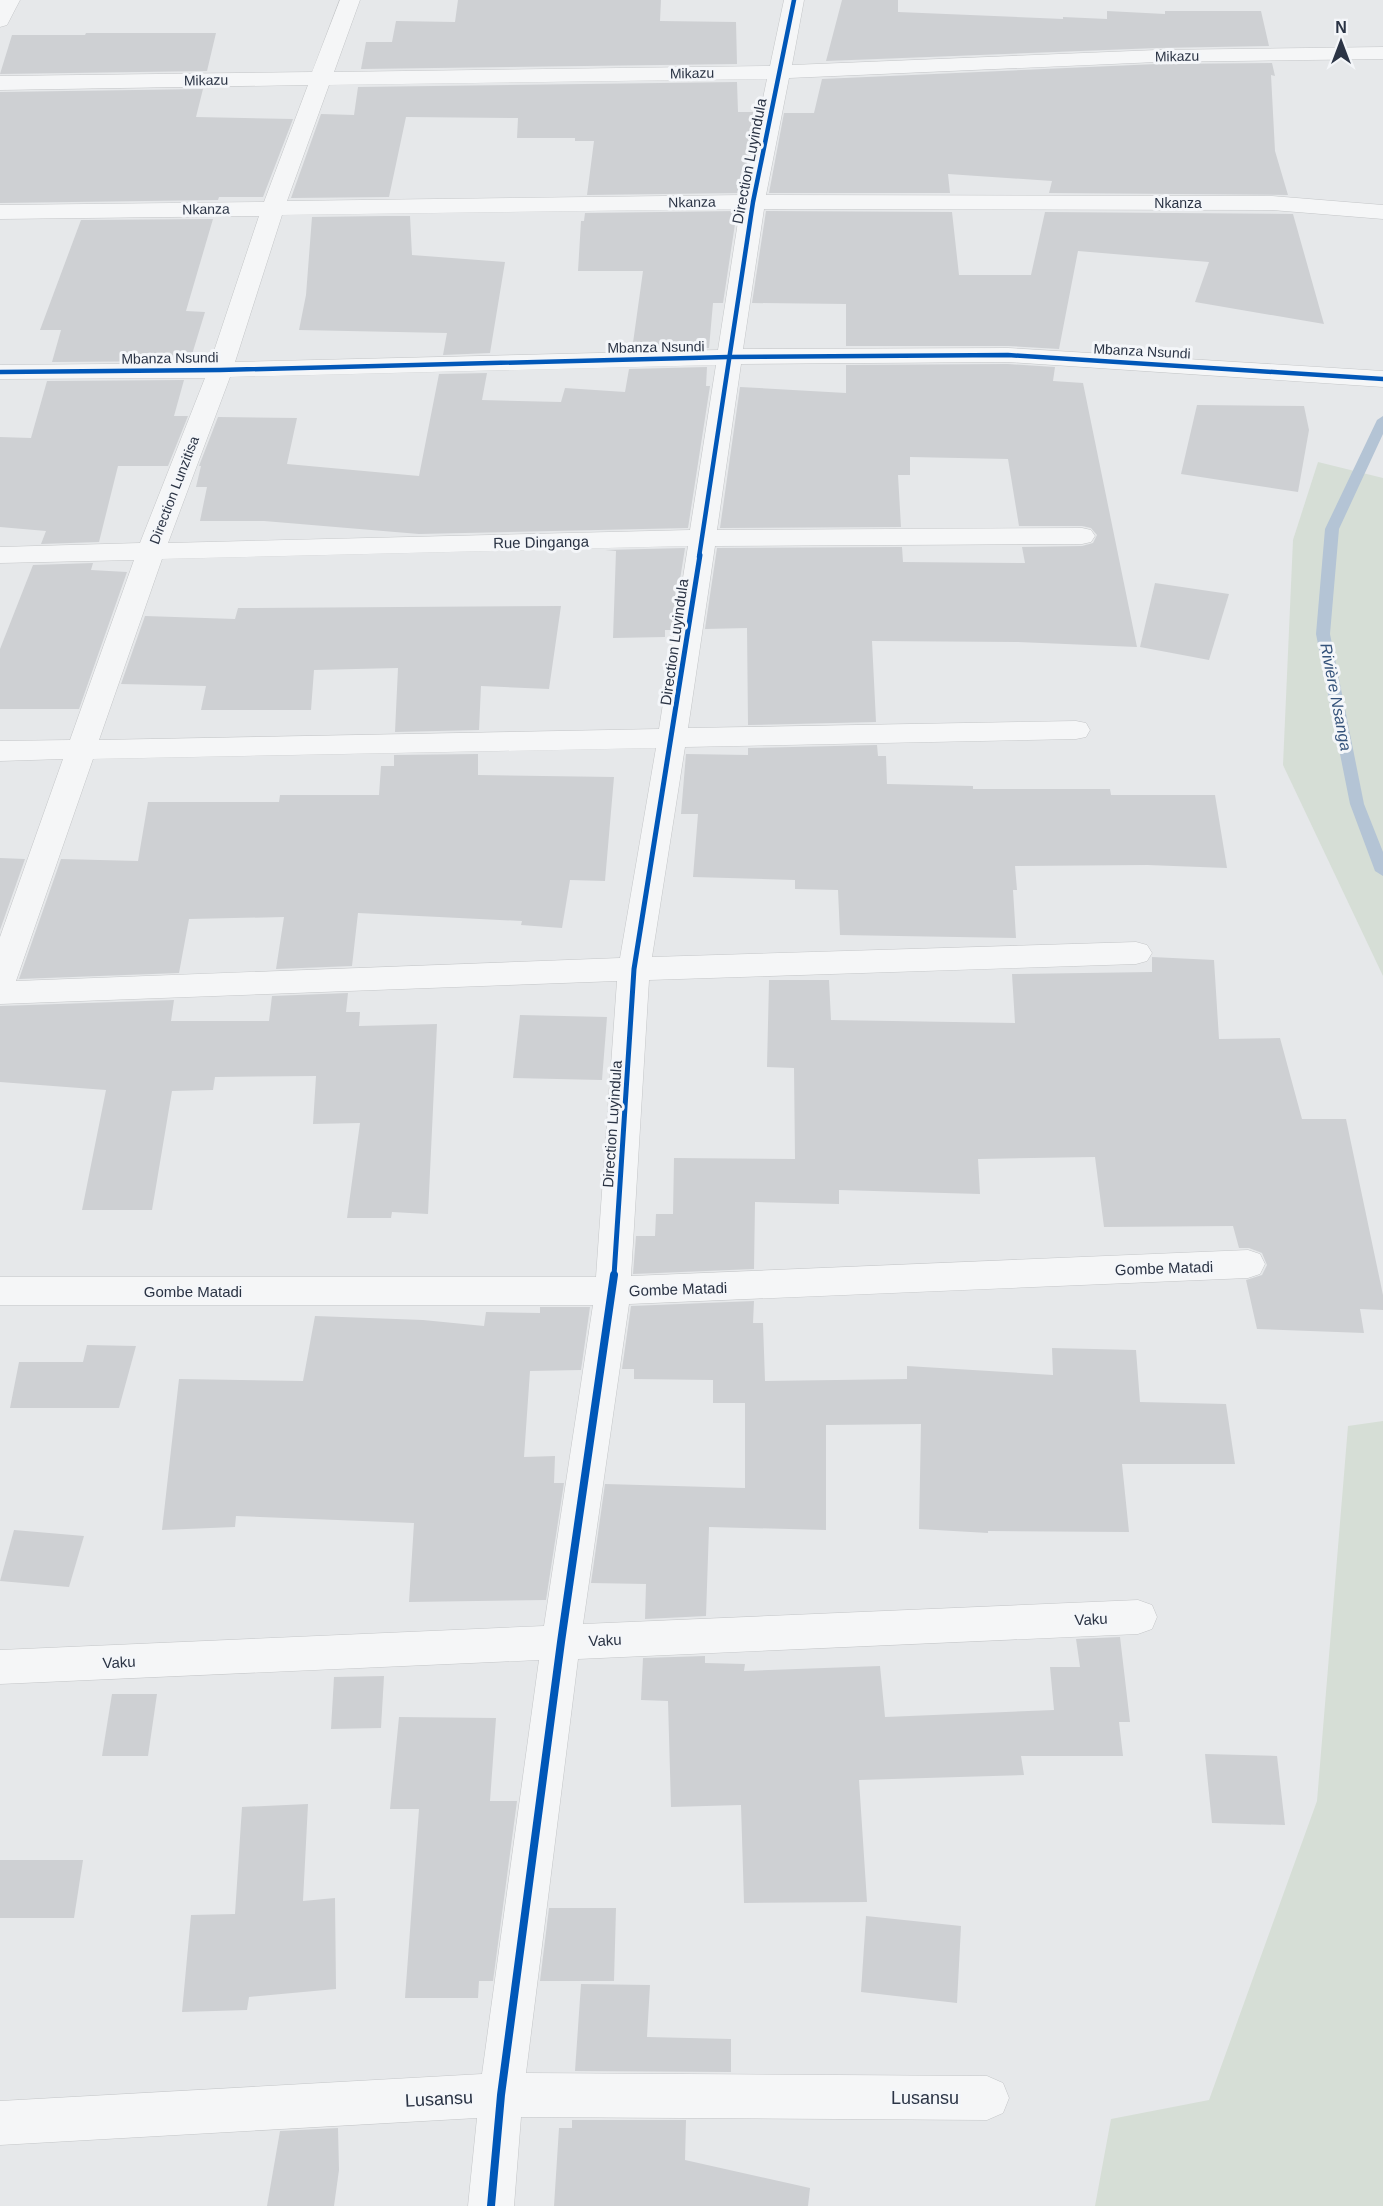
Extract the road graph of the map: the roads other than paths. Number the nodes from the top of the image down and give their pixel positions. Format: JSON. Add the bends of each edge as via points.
{"nodes":[{"id":1,"x":10,"y":0,"type":"edge"},
{"id":2,"x":350,"y":0,"type":"edge"},
{"id":3,"x":794,"y":0,"type":"edge"},
{"id":4,"x":0,"y":21,"type":"edge"},
{"id":5,"x":1383,"y":53,"type":"edge"},
{"id":6,"x":778,"y":72,"type":"junction"},
{"id":7,"x":321,"y":79,"type":"junction"},
{"id":8,"x":0,"y":83,"type":"edge"},
{"id":9,"x":753,"y":202,"type":"junction"},
{"id":10,"x":273,"y":208,"type":"junction"},
{"id":11,"x":0,"y":212,"type":"edge"},
{"id":12,"x":1383,"y":212,"type":"edge"},
{"id":13,"x":728,"y":357,"type":"junction"},
{"id":14,"x":220,"y":370,"type":"junction"},
{"id":15,"x":0,"y":372,"type":"edge"},
{"id":16,"x":1374,"y":378,"type":"edge"},
{"id":17,"x":1082,"y":536,"type":"dead end"},
{"id":18,"x":702,"y":538,"type":"junction"},
{"id":19,"x":151,"y":551,"type":"junction"},
{"id":20,"x":0,"y":555,"type":"edge"},
{"id":21,"x":1076,"y":730,"type":"dead end"},
{"id":22,"x":672,"y":739,"type":"junction"},
{"id":23,"x":81,"y":748,"type":"junction"},
{"id":24,"x":0,"y":752,"type":"edge"},
{"id":25,"x":1136,"y":953,"type":"dead end"},
{"id":26,"x":634,"y":969,"type":"junction"},
{"id":27,"x":0,"y":981,"type":"edge"},
{"id":28,"x":0,"y":993,"type":"edge"},
{"id":29,"x":1248,"y":1264,"type":"dead end"},
{"id":30,"x":0,"y":1292,"type":"edge"},
{"id":31,"x":613,"y":1292,"type":"junction"},
{"id":32,"x":1138,"y":1617,"type":"dead end"},
{"id":33,"x":561,"y":1642,"type":"junction"},
{"id":34,"x":0,"y":1667,"type":"edge"},
{"id":35,"x":501,"y":2095,"type":"junction"},
{"id":36,"x":987,"y":2098,"type":"dead end"},
{"id":37,"x":0,"y":2123,"type":"edge"},
{"id":38,"x":491,"y":2206,"type":"edge"}],
"edges":[{"from":1,"to":4,"type":"street"},
{"from":2,"to":7,"type":"street","name":"Direction Lunzitisa"},
{"from":3,"to":6,"type":"street","name":"Direction Luyindula"},
{"from":5,"to":6,"type":"street","name":"Mikazu","via":[[1157,56]]},
{"from":6,"to":7,"type":"street","name":"Mikazu"},
{"from":6,"to":9,"type":"street","name":"Direction Luyindula"},
{"from":7,"to":8,"type":"street","name":"Mikazu"},
{"from":7,"to":10,"type":"street","name":"Direction Lunzitisa"},
{"from":9,"to":10,"type":"street","name":"Nkanza"},
{"from":9,"to":12,"type":"street","name":"Nkanza","via":[[1272,204]]},
{"from":9,"to":13,"type":"street","name":"Direction Luyindula"},
{"from":10,"to":11,"type":"street","name":"Nkanza"},
{"from":10,"to":14,"type":"street","name":"Direction Lunzitisa"},
{"from":13,"to":14,"type":"street","name":"Mbanza Nsundi"},
{"from":13,"to":16,"type":"street","name":"Mbanza Nsundi","via":[[1008,355]]},
{"from":13,"to":18,"type":"street","name":"Direction Luyindula"},
{"from":14,"to":15,"type":"street","name":"Mbanza Nsundi"},
{"from":14,"to":19,"type":"street","name":"Direction Lunzitisa"},
{"from":17,"to":18,"type":"street","name":"Rue Dinganga"},
{"from":18,"to":19,"type":"street","name":"Rue Dinganga"},
{"from":18,"to":22,"type":"street","name":"Direction Luyindula"},
{"from":19,"to":20,"type":"street","name":"Rue Dinganga"},
{"from":19,"to":23,"type":"street","name":"Direction Lunzitisa"},
{"from":21,"to":22,"type":"street"},
{"from":22,"to":23,"type":"street"},
{"from":22,"to":26,"type":"street","name":"Direction Luyindula"},
{"from":23,"to":24,"type":"street"},
{"from":23,"to":27,"type":"street","name":"Direction Lunzitisa"},
{"from":25,"to":26,"type":"street"},
{"from":26,"to":28,"type":"street"},
{"from":26,"to":31,"type":"street","name":"Direction Luyindula"},
{"from":29,"to":31,"type":"street","name":"Gombe Matadi"},
{"from":30,"to":31,"type":"street","name":"Gombe Matadi"},
{"from":31,"to":33,"type":"street","name":"Direction Luyindula"},
{"from":32,"to":33,"type":"street","name":"Vaku"},
{"from":33,"to":34,"type":"street","name":"Vaku"},
{"from":33,"to":35,"type":"street","name":"Direction Luyindula"},
{"from":35,"to":36,"type":"street","name":"Lusansu"},
{"from":35,"to":37,"type":"street","name":"Lusansu"},
{"from":35,"to":38,"type":"street","name":"Direction Luyindula"}]}
